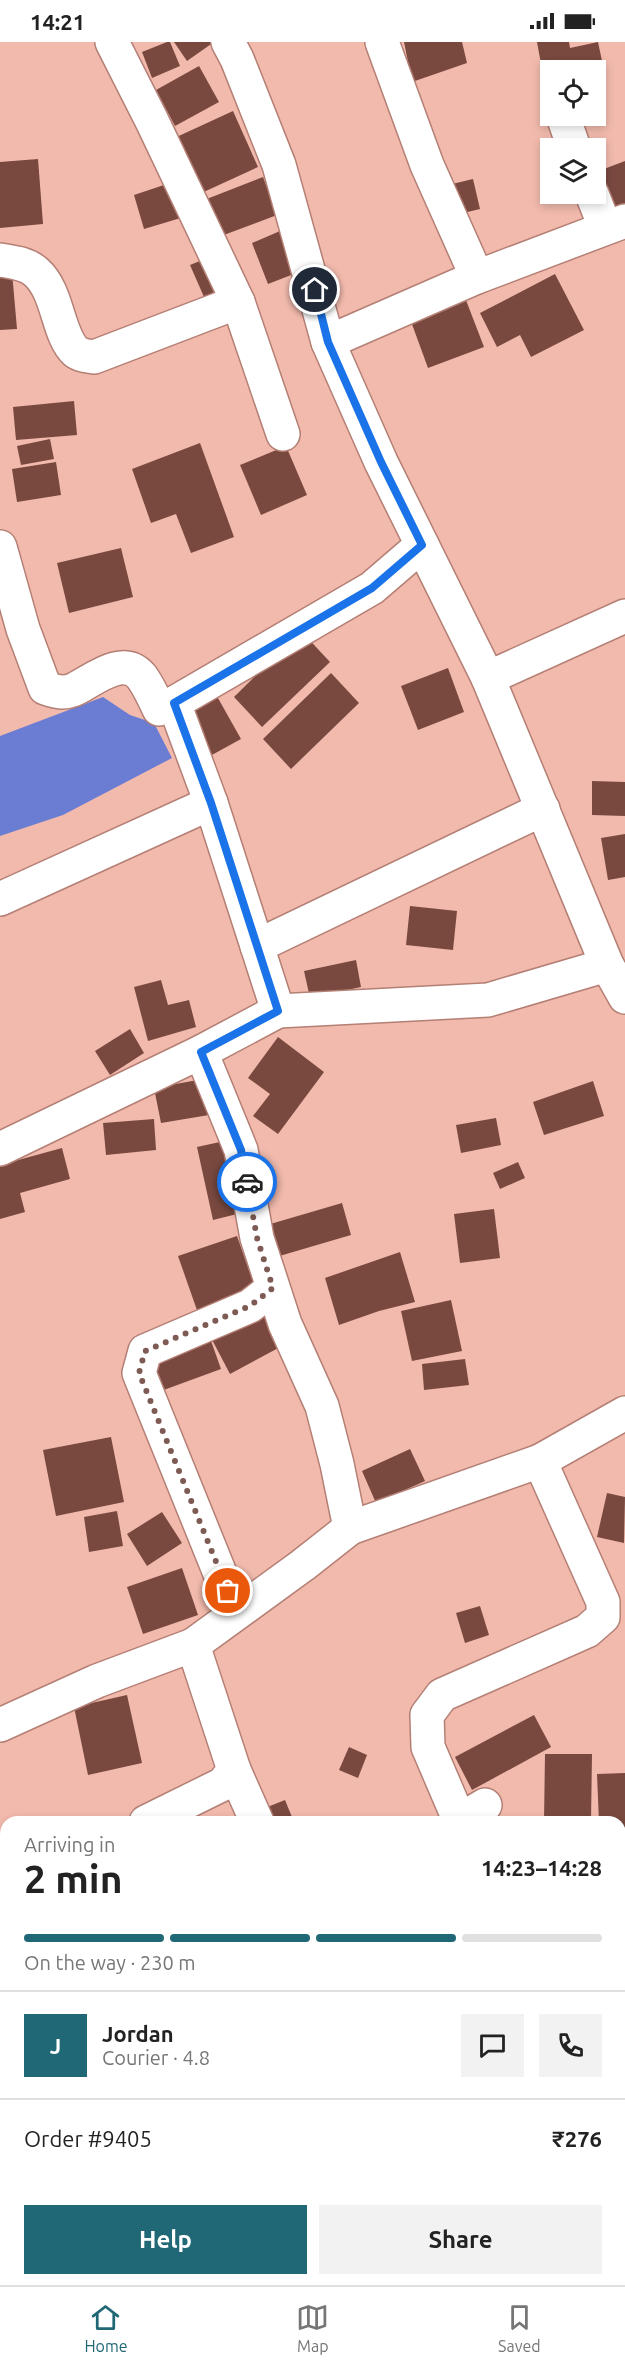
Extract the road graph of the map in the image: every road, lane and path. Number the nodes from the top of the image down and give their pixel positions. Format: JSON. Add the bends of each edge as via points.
{"nodes":[{"id":1,"x":112,"y":42,"type":"edge"},
{"id":2,"x":228,"y":42,"type":"edge"},
{"id":3,"x":382,"y":42,"type":"edge"},
{"id":4,"x":600,"y":204,"type":"edge"},
{"id":5,"x":615,"y":224,"type":"edge"},
{"id":6,"x":0,"y":260,"type":"edge"},
{"id":7,"x":477,"y":277,"type":"junction"},
{"id":8,"x":238,"y":302,"type":"junction"},
{"id":9,"x":328,"y":342,"type":"junction"},
{"id":10,"x":284,"y":434,"type":"dead end"},
{"id":11,"x":422,"y":545,"type":"junction"},
{"id":12,"x":0,"y":547,"type":"edge"},
{"id":13,"x":625,"y":616,"type":"edge"},
{"id":14,"x":488,"y":678,"type":"junction"},
{"id":15,"x":174,"y":703,"type":"junction"},
{"id":16,"x":211,"y":803,"type":"junction"},
{"id":17,"x":543,"y":809,"type":"junction"},
{"id":18,"x":0,"y":899,"type":"edge"},
{"id":19,"x":257,"y":946,"type":"junction"},
{"id":20,"x":607,"y":965,"type":"junction"},
{"id":21,"x":625,"y":997,"type":"edge"},
{"id":22,"x":278,"y":1011,"type":"junction"},
{"id":23,"x":201,"y":1052,"type":"junction"},
{"id":24,"x":0,"y":1149,"type":"edge"},
{"id":25,"x":273,"y":1288,"type":"junction"},
{"id":26,"x":625,"y":1413,"type":"edge"},
{"id":27,"x":540,"y":1461,"type":"junction"},
{"id":28,"x":350,"y":1528,"type":"junction"},
{"id":29,"x":237,"y":1613,"type":"junction"},
{"id":30,"x":193,"y":1645,"type":"junction"},
{"id":31,"x":0,"y":1725,"type":"edge"},
{"id":32,"x":234,"y":1770,"type":"junction"},
{"id":33,"x":158,"y":1816,"type":"edge"},
{"id":34,"x":254,"y":1816,"type":"edge"},
{"id":35,"x":463,"y":1816,"type":"edge"}],
"edges":[{"from":1,"to":8,"type":"street"},
{"from":2,"to":9,"type":"street","via":[[279,165]]},
{"from":3,"to":7,"type":"street","via":[[427,165]]},
{"from":4,"to":5,"type":"street"},
{"from":5,"to":7,"type":"street"},
{"from":6,"to":8,"type":"street","via":[[19,263],[48,285],[69,342],[83,356],[94,357]]},
{"from":7,"to":9,"type":"street"},
{"from":8,"to":10,"type":"street"},
{"from":9,"to":11,"type":"street"},
{"from":11,"to":14,"type":"street"},
{"from":11,"to":15,"type":"street","via":[[372,588]]},
{"from":12,"to":15,"type":"street","via":[[23,629],[45,688],[71,690],[113,670],[131,669],[140,675],[159,709]]},
{"from":13,"to":14,"type":"street"},
{"from":14,"to":17,"type":"street"},
{"from":15,"to":16,"type":"street"},
{"from":16,"to":18,"type":"street"},
{"from":16,"to":19,"type":"street"},
{"from":17,"to":19,"type":"street"},
{"from":17,"to":20,"type":"street"},
{"from":19,"to":22,"type":"street"},
{"from":20,"to":21,"type":"street"},
{"from":20,"to":22,"type":"street","via":[[488,1000]]},
{"from":22,"to":23,"type":"street"},
{"from":23,"to":24,"type":"street"},
{"from":23,"to":25,"type":"street","via":[[241,1150],[257,1238]]},
{"from":25,"to":28,"type":"street","via":[[322,1406]]},
{"from":25,"to":29,"type":"street","via":[[250,1306],[145,1351],[139,1373]]},
{"from":26,"to":27,"type":"street"},
{"from":27,"to":28,"type":"street"},
{"from":27,"to":35,"type":"street","via":[[603,1602],[603,1617],[587,1631],[456,1688],[435,1703],[427,1715],[428,1747]]},
{"from":28,"to":29,"type":"street"},
{"from":29,"to":30,"type":"street"},
{"from":30,"to":31,"type":"street","via":[[98,1681]]},
{"from":30,"to":32,"type":"street"},
{"from":32,"to":33,"type":"street","via":[[223,1784]]},
{"from":32,"to":34,"type":"street"}]}
